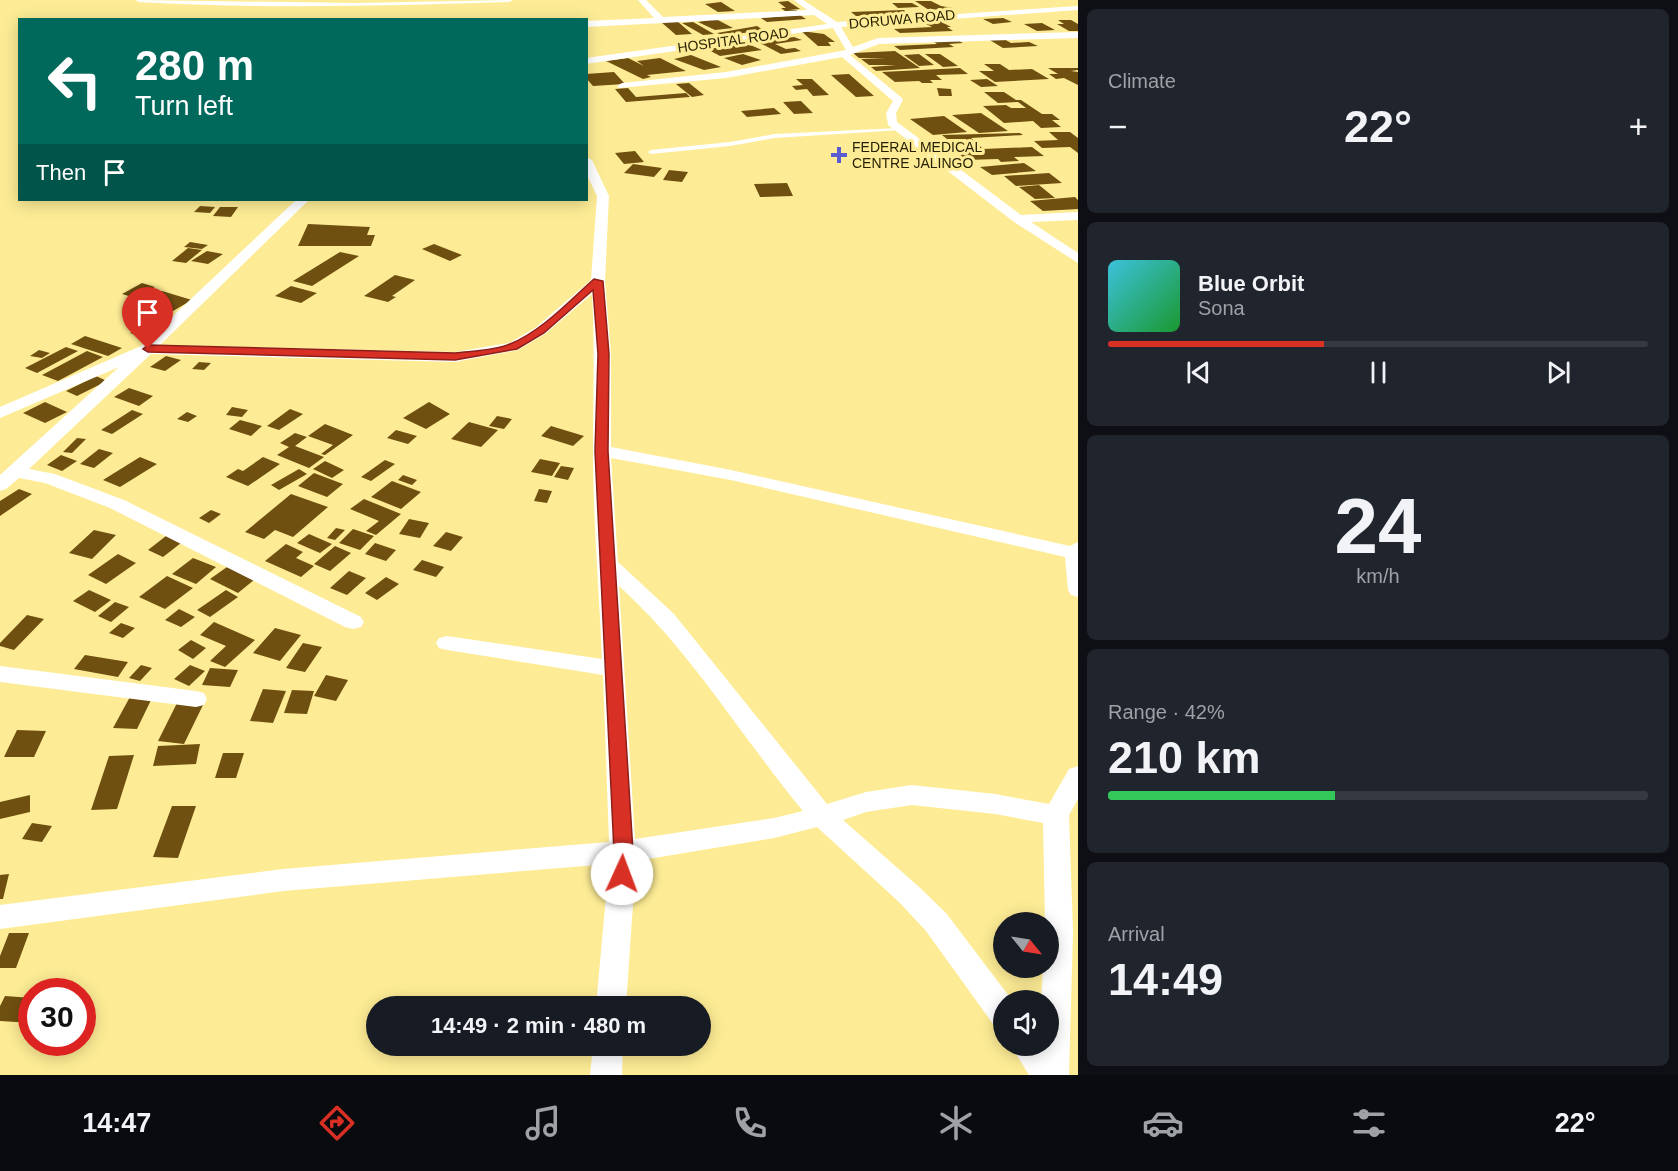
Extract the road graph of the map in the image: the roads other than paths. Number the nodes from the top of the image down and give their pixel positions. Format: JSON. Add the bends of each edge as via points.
{"nodes":[{"id":1,"x":139,"y":0,"type":"edge"},
{"id":2,"x":509,"y":0,"type":"edge"},
{"id":3,"x":642,"y":0,"type":"edge"},
{"id":4,"x":798,"y":0,"type":"edge"},
{"id":5,"x":360,"y":2,"type":"edge"},
{"id":6,"x":272,"y":5,"type":"junction"},
{"id":7,"x":438,"y":5,"type":"edge"},
{"id":8,"x":971,"y":6,"type":"dead end"},
{"id":9,"x":1076,"y":9,"type":"edge"},
{"id":10,"x":817,"y":12,"type":"junction"},
{"id":11,"x":981,"y":13,"type":"junction"},
{"id":12,"x":259,"y":15,"type":"dead end"},
{"id":13,"x":343,"y":15,"type":"dead end"},
{"id":14,"x":662,"y":21,"type":"junction"},
{"id":15,"x":588,"y":24,"type":"edge"},
{"id":16,"x":846,"y":24,"type":"junction"},
{"id":17,"x":835,"y":25,"type":"junction"},
{"id":18,"x":1078,"y":35,"type":"edge"},
{"id":19,"x":878,"y":41,"type":"junction"},
{"id":20,"x":847,"y":52,"type":"junction"},
{"id":21,"x":588,"y":61,"type":"edge"},
{"id":22,"x":622,"y":86,"type":"dead end"},
{"id":23,"x":899,"y":129,"type":"junction"},
{"id":24,"x":651,"y":152,"type":"dead end"},
{"id":25,"x":588,"y":164,"type":"edge"},
{"id":26,"x":302,"y":201,"type":"edge"},
{"id":27,"x":1078,"y":216,"type":"edge"},
{"id":28,"x":1018,"y":219,"type":"junction"},
{"id":29,"x":1078,"y":259,"type":"edge"},
{"id":30,"x":598,"y":281,"type":"junction"},
{"id":31,"x":148,"y":349,"type":"junction"},
{"id":32,"x":0,"y":412,"type":"edge"},
{"id":33,"x":602,"y":451,"type":"junction"},
{"id":34,"x":7,"y":478,"type":"edge"},
{"id":35,"x":1077,"y":552,"type":"edge"},
{"id":36,"x":606,"y":562,"type":"junction"},
{"id":37,"x":1078,"y":590,"type":"edge"},
{"id":38,"x":353,"y":622,"type":"dead end"},
{"id":39,"x":447,"y":643,"type":"dead end"},
{"id":40,"x":613,"y":669,"type":"junction"},
{"id":41,"x":0,"y":674,"type":"edge"},
{"id":42,"x":196,"y":699,"type":"dead end"},
{"id":43,"x":1078,"y":776,"type":"edge"},
{"id":44,"x":1056,"y":815,"type":"junction"},
{"id":45,"x":822,"y":816,"type":"junction"},
{"id":46,"x":623,"y":852,"type":"junction"},
{"id":47,"x":0,"y":917,"type":"edge"},
{"id":48,"x":1069,"y":934,"type":"edge"},
{"id":49,"x":612,"y":996,"type":"edge"},
{"id":50,"x":993,"y":999,"type":"edge"},
{"id":51,"x":607,"y":1056,"type":"edge"},
{"id":52,"x":1034,"y":1056,"type":"edge"},
{"id":53,"x":606,"y":1075,"type":"edge"},
{"id":54,"x":1048,"y":1075,"type":"edge"},
{"id":55,"x":1053,"y":1075,"type":"edge"}],
"edges":[{"from":1,"to":6,"type":"street"},
{"from":2,"to":7,"type":"street"},
{"from":3,"to":14,"type":"street"},
{"from":4,"to":10,"type":"street"},
{"from":5,"to":6,"type":"street"},
{"from":5,"to":7,"type":"street"},
{"from":5,"to":13,"type":"street"},
{"from":6,"to":12,"type":"street"},
{"from":8,"to":11,"type":"street"},
{"from":9,"to":11,"type":"street","name":"DORUWA ROAD"},
{"from":10,"to":14,"type":"street"},
{"from":10,"to":17,"type":"street"},
{"from":11,"to":16,"type":"street","name":"DORUWA ROAD"},
{"from":14,"to":15,"type":"street"},
{"from":16,"to":17,"type":"street","name":"DORUWA ROAD"},
{"from":16,"to":19,"type":"street"},
{"from":17,"to":20,"type":"street"},
{"from":17,"to":21,"type":"street","name":"HOSPITAL ROAD"},
{"from":18,"to":19,"type":"street"},
{"from":19,"to":20,"type":"street"},
{"from":20,"to":22,"type":"street","via":[[726,75]]},
{"from":20,"to":23,"type":"street","via":[[898,100],[891,112],[892,123]]},
{"from":23,"to":24,"type":"lane","via":[[775,136]]},
{"from":23,"to":28,"type":"street"},
{"from":25,"to":30,"type":"street","via":[[603,196]]},
{"from":26,"to":31,"type":"street"},
{"from":27,"to":28,"type":"street"},
{"from":28,"to":29,"type":"street"},
{"from":30,"to":31,"type":"street","via":[[540,331],[513,347],[455,357]]},
{"from":30,"to":33,"type":"street","via":[[603,354]]},
{"from":31,"to":32,"type":"street"},
{"from":31,"to":34,"type":"street"},
{"from":33,"to":35,"type":"street","via":[[731,475]]},
{"from":33,"to":36,"type":"street"},
{"from":34,"to":38,"type":"street","via":[[49,478],[117,504]]},
{"from":35,"to":37,"type":"street"},
{"from":36,"to":40,"type":"street"},
{"from":36,"to":45,"type":"street","via":[[664,618]]},
{"from":39,"to":40,"type":"street"},
{"from":40,"to":46,"type":"street"},
{"from":41,"to":42,"type":"street"},
{"from":43,"to":44,"type":"street"},
{"from":44,"to":45,"type":"street","via":[[912,795],[866,802]]},
{"from":44,"to":48,"type":"street"},
{"from":45,"to":46,"type":"street","via":[[774,828]]},
{"from":45,"to":50,"type":"street","via":[[905,889],[938,924]]},
{"from":46,"to":47,"type":"street","via":[[284,880]]},
{"from":46,"to":49,"type":"street"},
{"from":48,"to":55,"type":"street"},
{"from":51,"to":53,"type":"street"},
{"from":52,"to":54,"type":"street"}]}
